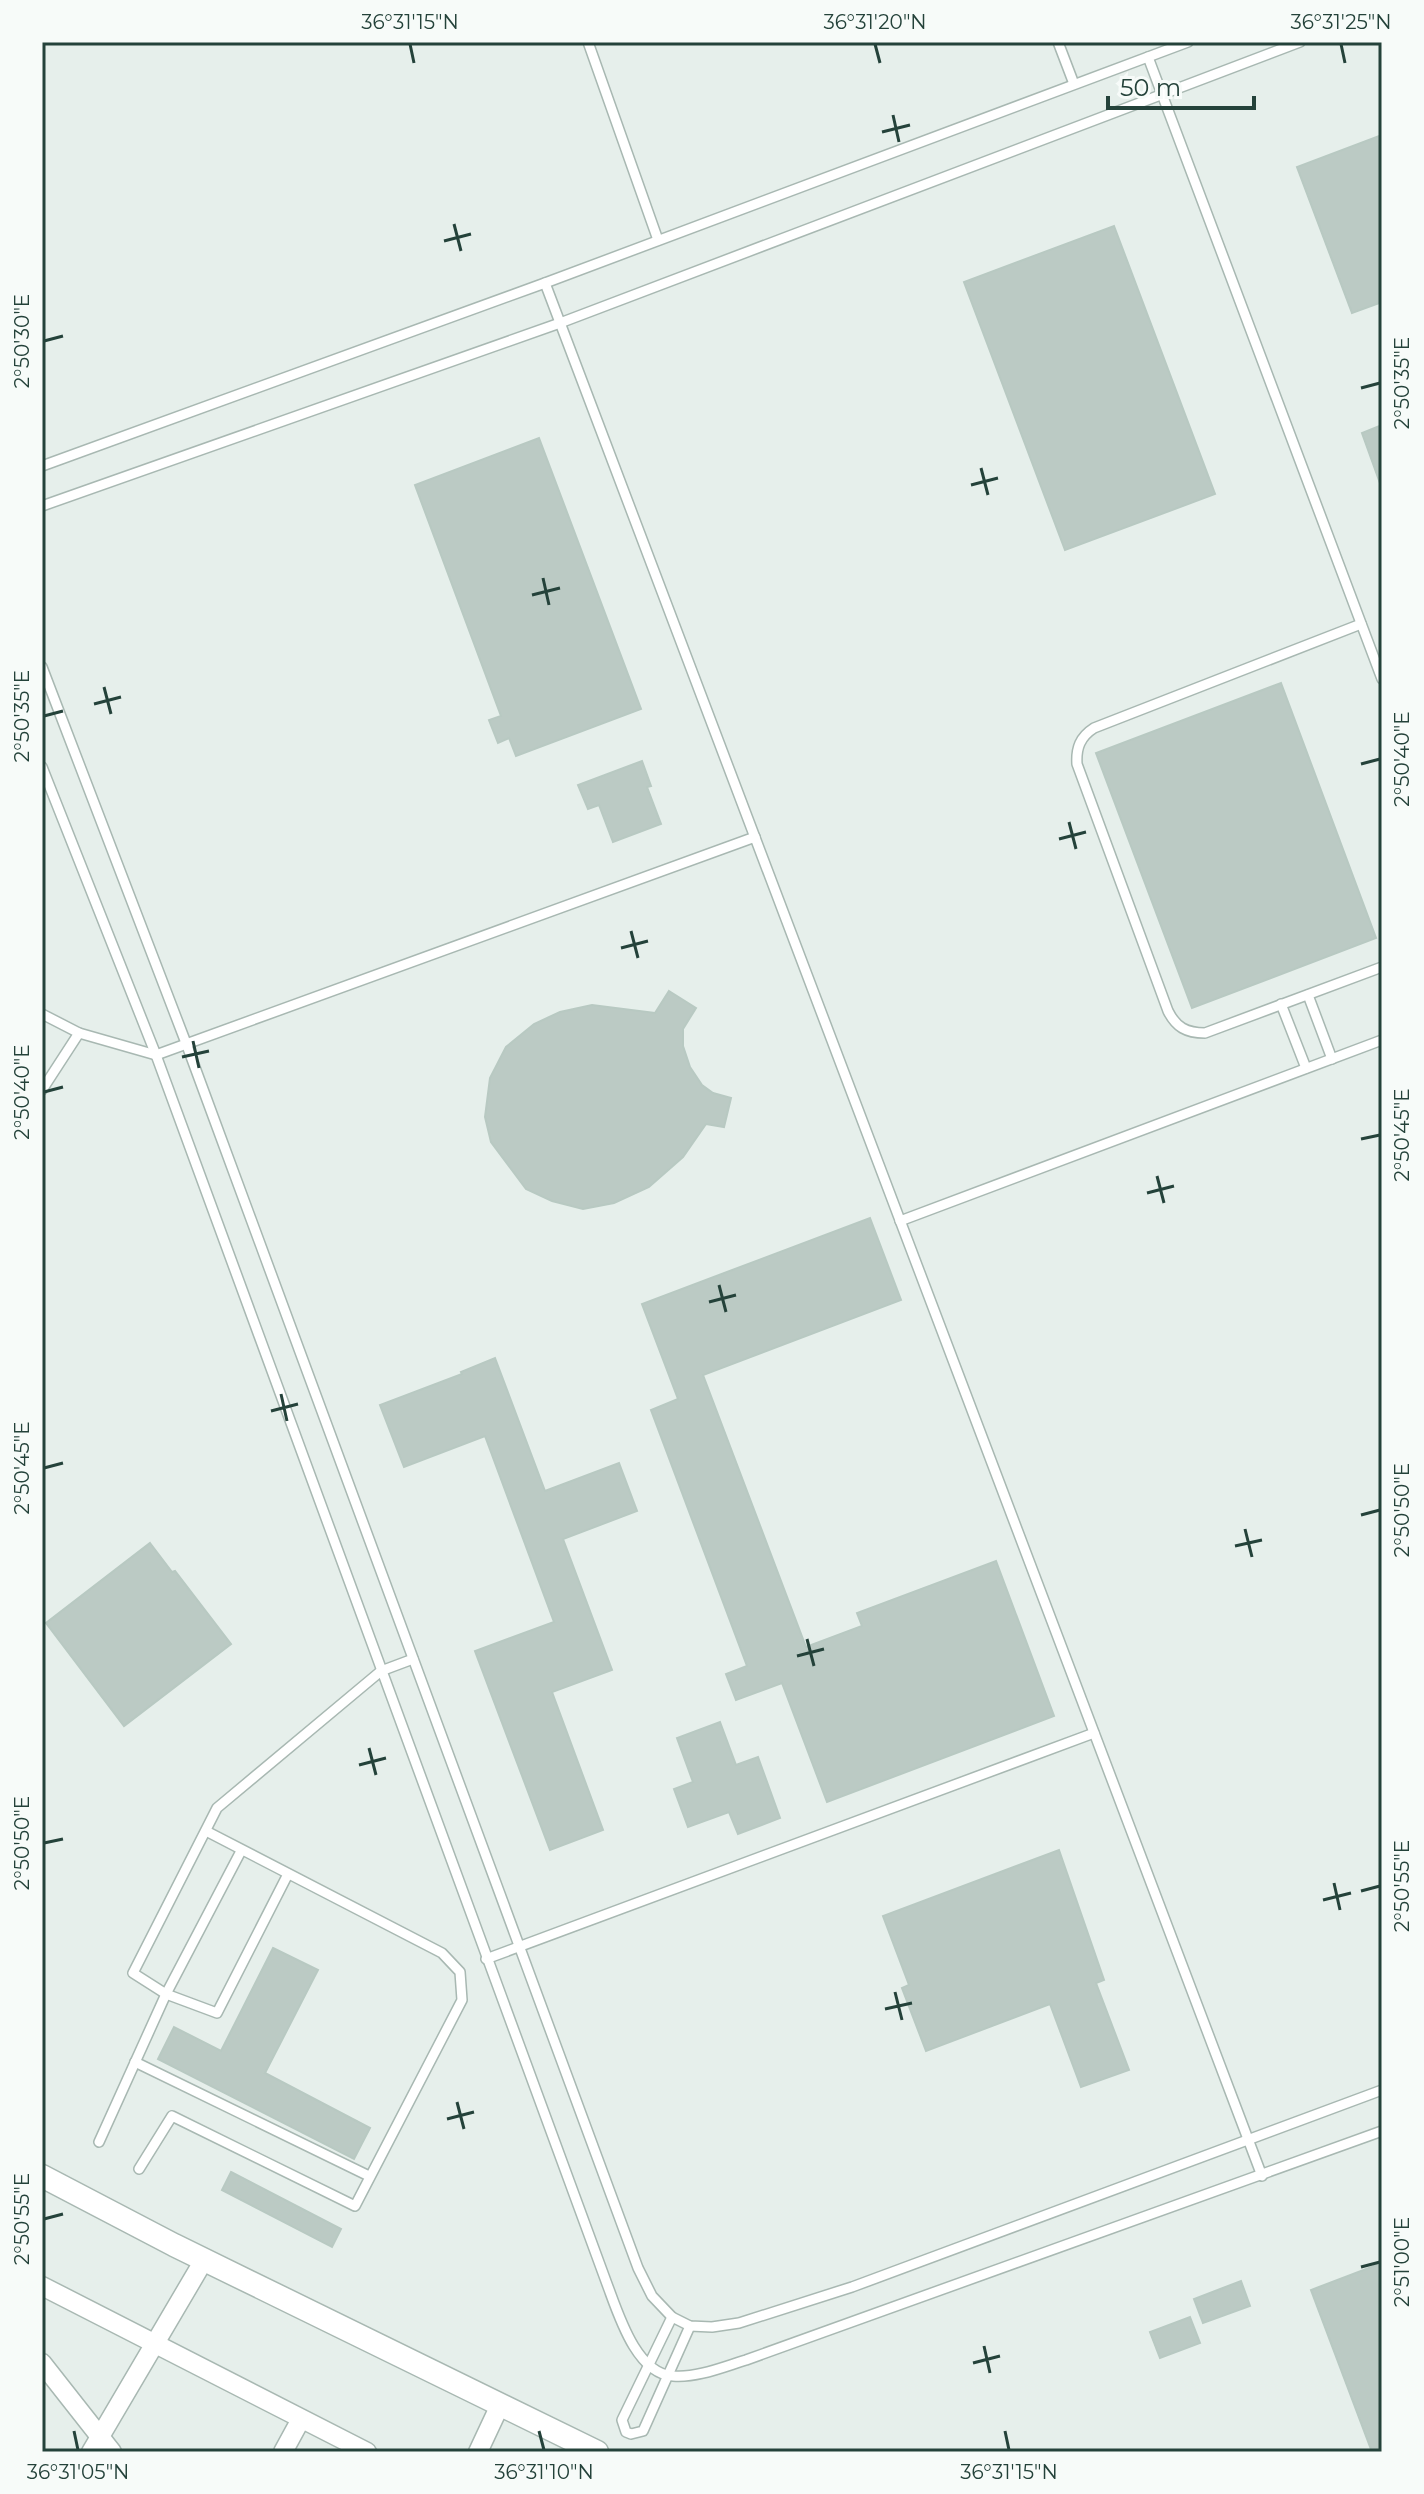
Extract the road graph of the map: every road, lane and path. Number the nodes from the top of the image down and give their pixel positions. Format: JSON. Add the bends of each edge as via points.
{"nodes":[{"id":1,"x":588,"y":42,"type":"edge"},
{"id":2,"x":1058,"y":42,"type":"edge"},
{"id":3,"x":1188,"y":42,"type":"edge"},
{"id":4,"x":1300,"y":42,"type":"edge"},
{"id":5,"x":1148,"y":57,"type":"junction"},
{"id":6,"x":1074,"y":84,"type":"junction"},
{"id":7,"x":1160,"y":95,"type":"junction"},
{"id":8,"x":658,"y":240,"type":"junction"},
{"id":9,"x":545,"y":283,"type":"junction"},
{"id":10,"x":560,"y":323,"type":"junction"},
{"id":11,"x":42,"y":466,"type":"edge"},
{"id":12,"x":42,"y":506,"type":"edge"},
{"id":13,"x":1361,"y":624,"type":"junction"},
{"id":14,"x":42,"y":667,"type":"edge"},
{"id":15,"x":1382,"y":679,"type":"edge"},
{"id":16,"x":42,"y":767,"type":"edge"},
{"id":17,"x":755,"y":837,"type":"junction"},
{"id":18,"x":1382,"y":967,"type":"edge"},
{"id":19,"x":1308,"y":995,"type":"junction"},
{"id":20,"x":1281,"y":1004,"type":"junction"},
{"id":21,"x":42,"y":1014,"type":"edge"},
{"id":22,"x":79,"y":1033,"type":"junction"},
{"id":23,"x":1382,"y":1040,"type":"edge"},
{"id":24,"x":186,"y":1043,"type":"junction"},
{"id":25,"x":156,"y":1055,"type":"junction"},
{"id":26,"x":1332,"y":1059,"type":"junction"},
{"id":27,"x":1306,"y":1068,"type":"junction"},
{"id":28,"x":42,"y":1090,"type":"edge"},
{"id":29,"x":900,"y":1221,"type":"junction"},
{"id":30,"x":413,"y":1659,"type":"junction"},
{"id":31,"x":381,"y":1671,"type":"junction"},
{"id":32,"x":1094,"y":1733,"type":"junction"},
{"id":33,"x":206,"y":1831,"type":"junction"},
{"id":34,"x":241,"y":1851,"type":"junction"},
{"id":35,"x":288,"y":1874,"type":"junction"},
{"id":36,"x":519,"y":1945,"type":"junction"},
{"id":37,"x":486,"y":1959,"type":"junction"},
{"id":38,"x":166,"y":1994,"type":"junction"},
{"id":39,"x":135,"y":2062,"type":"junction"},
{"id":40,"x":1382,"y":2090,"type":"edge"},
{"id":41,"x":1382,"y":2131,"type":"edge"},
{"id":42,"x":1248,"y":2140,"type":"junction"},
{"id":43,"x":99,"y":2142,"type":"dead end"},
{"id":44,"x":139,"y":2169,"type":"dead end"},
{"id":45,"x":42,"y":2176,"type":"edge"},
{"id":46,"x":369,"y":2176,"type":"junction"},
{"id":47,"x":1262,"y":2176,"type":"junction"},
{"id":48,"x":204,"y":2260,"type":"junction"},
{"id":49,"x":42,"y":2286,"type":"edge"},
{"id":50,"x":672,"y":2317,"type":"junction"},
{"id":51,"x":690,"y":2326,"type":"junction"},
{"id":52,"x":154,"y":2345,"type":"junction"},
{"id":53,"x":42,"y":2363,"type":"edge"},
{"id":54,"x":649,"y":2367,"type":"junction"},
{"id":55,"x":669,"y":2376,"type":"junction"},
{"id":56,"x":500,"y":2405,"type":"junction"},
{"id":57,"x":301,"y":2419,"type":"junction"},
{"id":58,"x":101,"y":2447,"type":"edge"},
{"id":59,"x":283,"y":2452,"type":"edge"},
{"id":60,"x":367,"y":2452,"type":"edge"},
{"id":61,"x":478,"y":2452,"type":"edge"},
{"id":62,"x":597,"y":2452,"type":"edge"}],
"edges":[{"from":1,"to":8,"type":"lane"},
{"from":2,"to":6,"type":"lane"},
{"from":3,"to":5,"type":"lane"},
{"from":4,"to":7,"type":"lane"},
{"from":5,"to":6,"type":"lane"},
{"from":5,"to":7,"type":"lane"},
{"from":6,"to":8,"type":"lane"},
{"from":7,"to":10,"type":"lane"},
{"from":7,"to":13,"type":"lane"},
{"from":8,"to":9,"type":"lane"},
{"from":9,"to":10,"type":"lane"},
{"from":9,"to":11,"type":"lane"},
{"from":10,"to":12,"type":"lane"},
{"from":10,"to":17,"type":"lane"},
{"from":13,"to":15,"type":"lane"},
{"from":13,"to":20,"type":"lane","via":[[1094,728],[1076,754],[1173,1021],[1182,1029],[1205,1033]]},
{"from":14,"to":24,"type":"lane"},
{"from":16,"to":25,"type":"lane"},
{"from":17,"to":24,"type":"lane"},
{"from":17,"to":29,"type":"lane"},
{"from":18,"to":19,"type":"lane"},
{"from":19,"to":20,"type":"lane"},
{"from":19,"to":26,"type":"lane"},
{"from":20,"to":27,"type":"lane"},
{"from":21,"to":22,"type":"lane"},
{"from":22,"to":25,"type":"lane"},
{"from":22,"to":28,"type":"lane"},
{"from":23,"to":26,"type":"lane"},
{"from":24,"to":25,"type":"lane"},
{"from":24,"to":30,"type":"lane"},
{"from":25,"to":31,"type":"lane"},
{"from":26,"to":27,"type":"lane"},
{"from":27,"to":29,"type":"lane"},
{"from":29,"to":32,"type":"lane"},
{"from":30,"to":31,"type":"lane"},
{"from":30,"to":36,"type":"lane"},
{"from":31,"to":33,"type":"lane","via":[[217,1808]]},
{"from":31,"to":37,"type":"lane"},
{"from":32,"to":36,"type":"lane"},
{"from":32,"to":42,"type":"lane"},
{"from":33,"to":34,"type":"lane"},
{"from":33,"to":38,"type":"lane","via":[[133,1973]]},
{"from":34,"to":35,"type":"lane"},
{"from":34,"to":38,"type":"lane"},
{"from":35,"to":38,"type":"lane","via":[[217,2013]]},
{"from":35,"to":46,"type":"lane","via":[[442,1953],[460,1972],[462,2000]]},
{"from":36,"to":37,"type":"lane"},
{"from":36,"to":50,"type":"lane","via":[[638,2268],[652,2296]]},
{"from":37,"to":54,"type":"lane","via":[[607,2284]]},
{"from":38,"to":39,"type":"lane"},
{"from":39,"to":43,"type":"lane"},
{"from":39,"to":46,"type":"lane"},
{"from":40,"to":42,"type":"lane"},
{"from":41,"to":47,"type":"lane"},
{"from":42,"to":47,"type":"lane"},
{"from":42,"to":51,"type":"lane","via":[[852,2287],[739,2323]]},
{"from":44,"to":46,"type":"lane","via":[[172,2116],[355,2206]]},
{"from":45,"to":48,"type":"street"},
{"from":47,"to":55,"type":"lane","via":[[746,2360]]},
{"from":48,"to":52,"type":"street"},
{"from":48,"to":56,"type":"street"},
{"from":49,"to":52,"type":"street"},
{"from":50,"to":51,"type":"lane"},
{"from":50,"to":54,"type":"lane"},
{"from":51,"to":55,"type":"lane"},
{"from":52,"to":57,"type":"street"},
{"from":52,"to":58,"type":"street"},
{"from":53,"to":58,"type":"street"},
{"from":54,"to":55,"type":"lane"},
{"from":54,"to":55,"type":"lane","via":[[622,2420],[631,2434],[643,2431]]},
{"from":56,"to":61,"type":"street"},
{"from":56,"to":62,"type":"street"},
{"from":57,"to":59,"type":"street"},
{"from":57,"to":60,"type":"street"}]}
